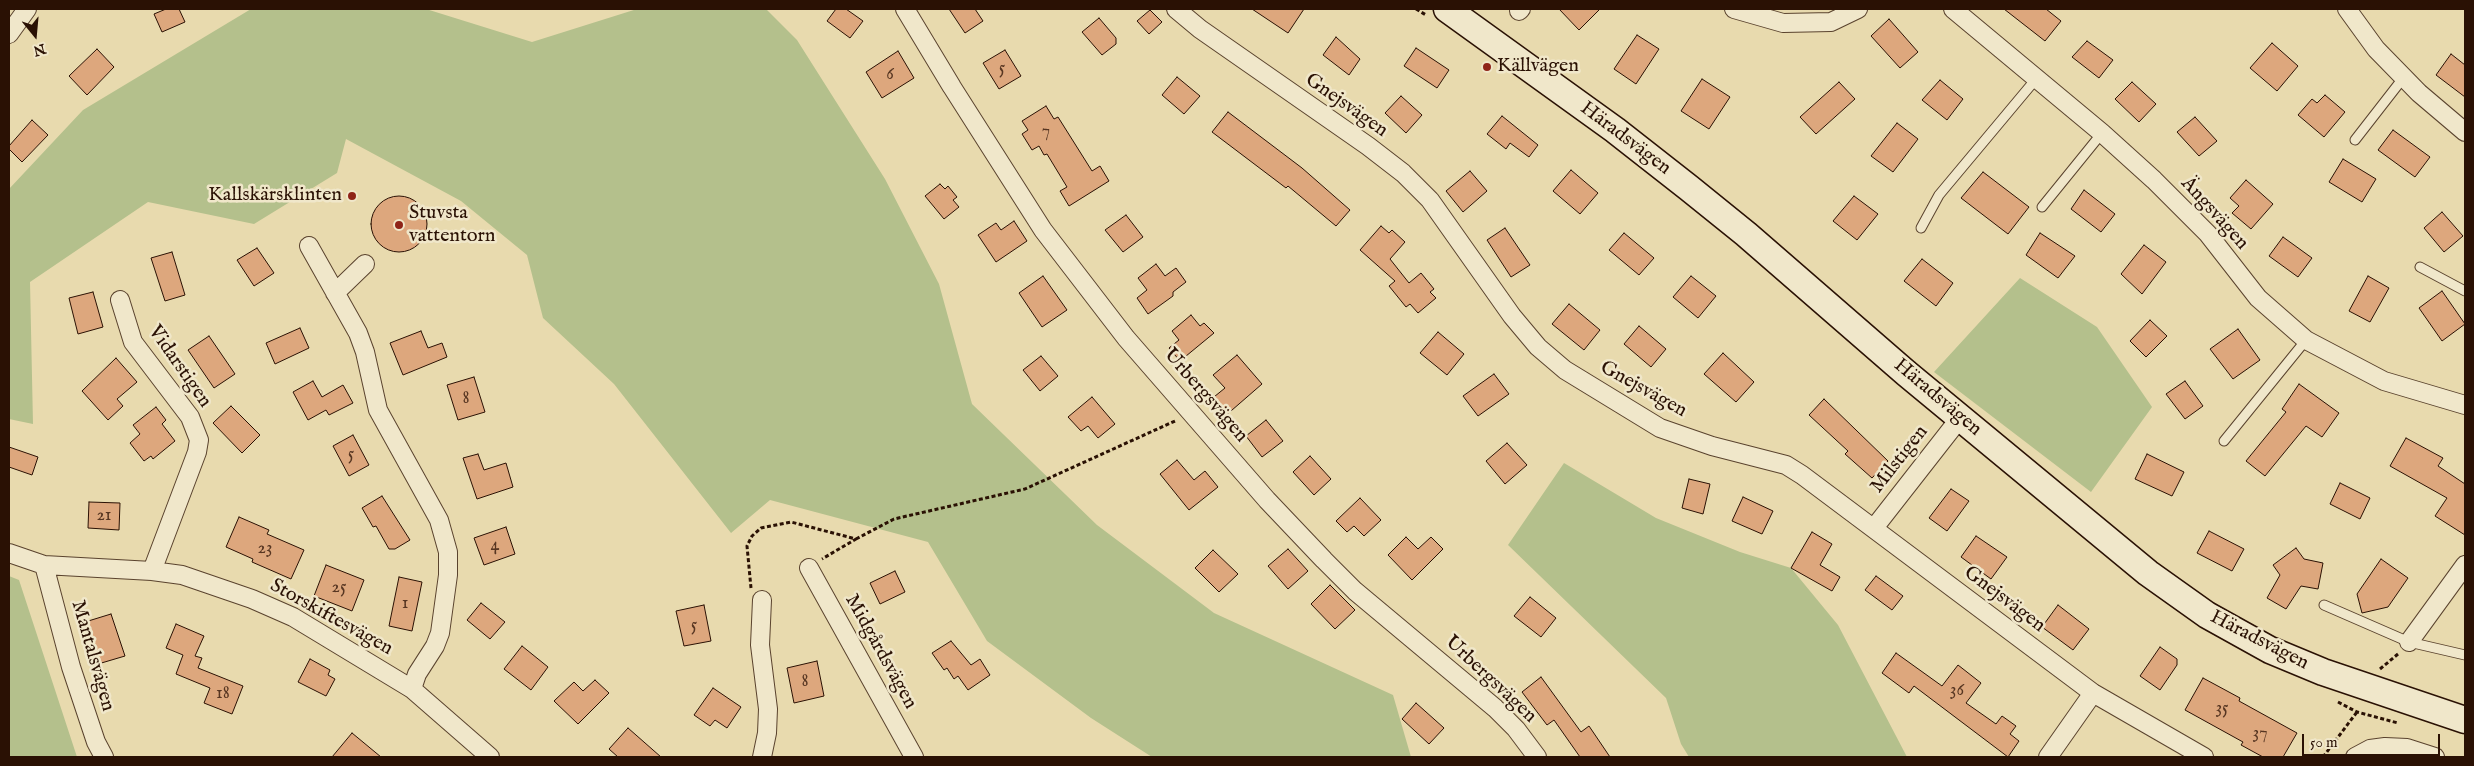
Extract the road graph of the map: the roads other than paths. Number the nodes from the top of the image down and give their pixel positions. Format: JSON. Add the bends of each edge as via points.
{"nodes":[{"id":1,"x":27,"y":9,"type":"edge"},
{"id":2,"x":905,"y":9,"type":"edge"},
{"id":3,"x":1176,"y":9,"type":"edge"},
{"id":4,"x":1447,"y":9,"type":"edge"},
{"id":5,"x":1734,"y":9,"type":"edge"},
{"id":6,"x":1858,"y":9,"type":"edge"},
{"id":7,"x":1953,"y":9,"type":"edge"},
{"id":8,"x":2347,"y":9,"type":"edge"},
{"id":9,"x":9,"y":34,"type":"edge"},
{"id":10,"x":2404,"y":78,"type":"junction"},
{"id":11,"x":2036,"y":79,"type":"junction"},
{"id":12,"x":2465,"y":131,"type":"edge"},
{"id":13,"x":2102,"y":133,"type":"junction"},
{"id":14,"x":2355,"y":140,"type":"dead end"},
{"id":15,"x":2042,"y":207,"type":"dead end"},
{"id":16,"x":1921,"y":228,"type":"dead end"},
{"id":17,"x":310,"y":246,"type":"dead end"},
{"id":18,"x":365,"y":264,"type":"dead end"},
{"id":19,"x":2420,"y":267,"type":"dead end"},
{"id":20,"x":2465,"y":291,"type":"edge"},
{"id":21,"x":335,"y":293,"type":"junction"},
{"id":22,"x":120,"y":300,"type":"dead end"},
{"id":23,"x":2306,"y":340,"type":"junction"},
{"id":24,"x":2465,"y":405,"type":"edge"},
{"id":25,"x":1960,"y":418,"type":"junction"},
{"id":26,"x":2224,"y":441,"type":"dead end"},
{"id":27,"x":1874,"y":528,"type":"junction"},
{"id":28,"x":9,"y":553,"type":"edge"},
{"id":29,"x":44,"y":565,"type":"junction"},
{"id":30,"x":2465,"y":565,"type":"edge"},
{"id":31,"x":809,"y":568,"type":"road end"},
{"id":32,"x":152,"y":571,"type":"junction"},
{"id":33,"x":762,"y":600,"type":"road end"},
{"id":34,"x":2324,"y":605,"type":"dead end"},
{"id":35,"x":2409,"y":642,"type":"junction"},
{"id":36,"x":2465,"y":655,"type":"edge"},
{"id":37,"x":412,"y":689,"type":"junction"},
{"id":38,"x":2093,"y":693,"type":"junction"},
{"id":39,"x":2465,"y":720,"type":"edge"},
{"id":40,"x":104,"y":757,"type":"edge"},
{"id":41,"x":490,"y":757,"type":"edge"},
{"id":42,"x":762,"y":757,"type":"edge"},
{"id":43,"x":914,"y":757,"type":"edge"},
{"id":44,"x":1537,"y":757,"type":"edge"},
{"id":45,"x":2048,"y":757,"type":"edge"},
{"id":46,"x":2204,"y":757,"type":"edge"},
{"id":47,"x":2354,"y":757,"type":"edge"},
{"id":48,"x":2435,"y":757,"type":"edge"}],
"edges":[{"from":1,"to":9,"type":"street"},
{"from":2,"to":44,"type":"street","name":"Urbergsvägen","via":[[1043,230],[1126,338],[1267,500],[1324,560],[1356,591],[1496,708]]},
{"from":3,"to":27,"type":"street","name":"Gnejsvägen","via":[[1403,173],[1430,200],[1512,316],[1538,347],[1565,370],[1660,428],[1712,446],[1786,465]]},
{"from":4,"to":25,"type":"street","name":"Häradsvägen","via":[[1615,130],[1689,188]]},
{"from":5,"to":6,"type":"street","via":[[1782,23],[1830,22]]},
{"from":7,"to":11,"type":"street","name":"Ängsvägen"},
{"from":8,"to":10,"type":"street","via":[[2376,49]]},
{"from":10,"to":12,"type":"street"},
{"from":10,"to":14,"type":"lane"},
{"from":11,"to":13,"type":"street","name":"Ängsvägen"},
{"from":11,"to":16,"type":"lane","via":[[1939,195]]},
{"from":13,"to":15,"type":"lane"},
{"from":13,"to":23,"type":"street","name":"Ängsvägen","via":[[2208,234],[2258,298]]},
{"from":17,"to":21,"type":"street"},
{"from":18,"to":21,"type":"street"},
{"from":19,"to":20,"type":"lane"},
{"from":21,"to":37,"type":"street","via":[[366,352],[378,410],[439,520],[448,552],[440,633]]},
{"from":22,"to":32,"type":"street","name":"Vidarstigen","via":[[132,342],[190,417],[199,440]]},
{"from":23,"to":24,"type":"street","name":"Ängsvägen","via":[[2384,381]]},
{"from":23,"to":26,"type":"lane"},
{"from":25,"to":27,"type":"street","name":"Milstigen"},
{"from":25,"to":39,"type":"street","name":"Häradsvägen","via":[[2148,573],[2207,615],[2270,650],[2323,672]]},
{"from":27,"to":38,"type":"street","name":"Gnejsvägen"},
{"from":28,"to":29,"type":"street","name":"Storskiftesvägen"},
{"from":29,"to":32,"type":"street","name":"Storskiftesvägen"},
{"from":29,"to":40,"type":"street","name":"Mantalsvägen","via":[[71,667]]},
{"from":30,"to":35,"type":"street"},
{"from":31,"to":43,"type":"street","name":"Midgårdsvägen"},
{"from":32,"to":37,"type":"street","name":"Storskiftesvägen","via":[[188,577],[293,617]]},
{"from":33,"to":42,"type":"street","via":[[760,645],[768,709]]},
{"from":34,"to":35,"type":"lane"},
{"from":35,"to":36,"type":"lane"},
{"from":37,"to":41,"type":"street","name":"Storskiftesvägen"},
{"from":38,"to":45,"type":"street"},
{"from":38,"to":46,"type":"street","name":"Gnejsvägen"},
{"from":47,"to":48,"type":"street","via":[[2370,749],[2385,747],[2407,748]]}]}
